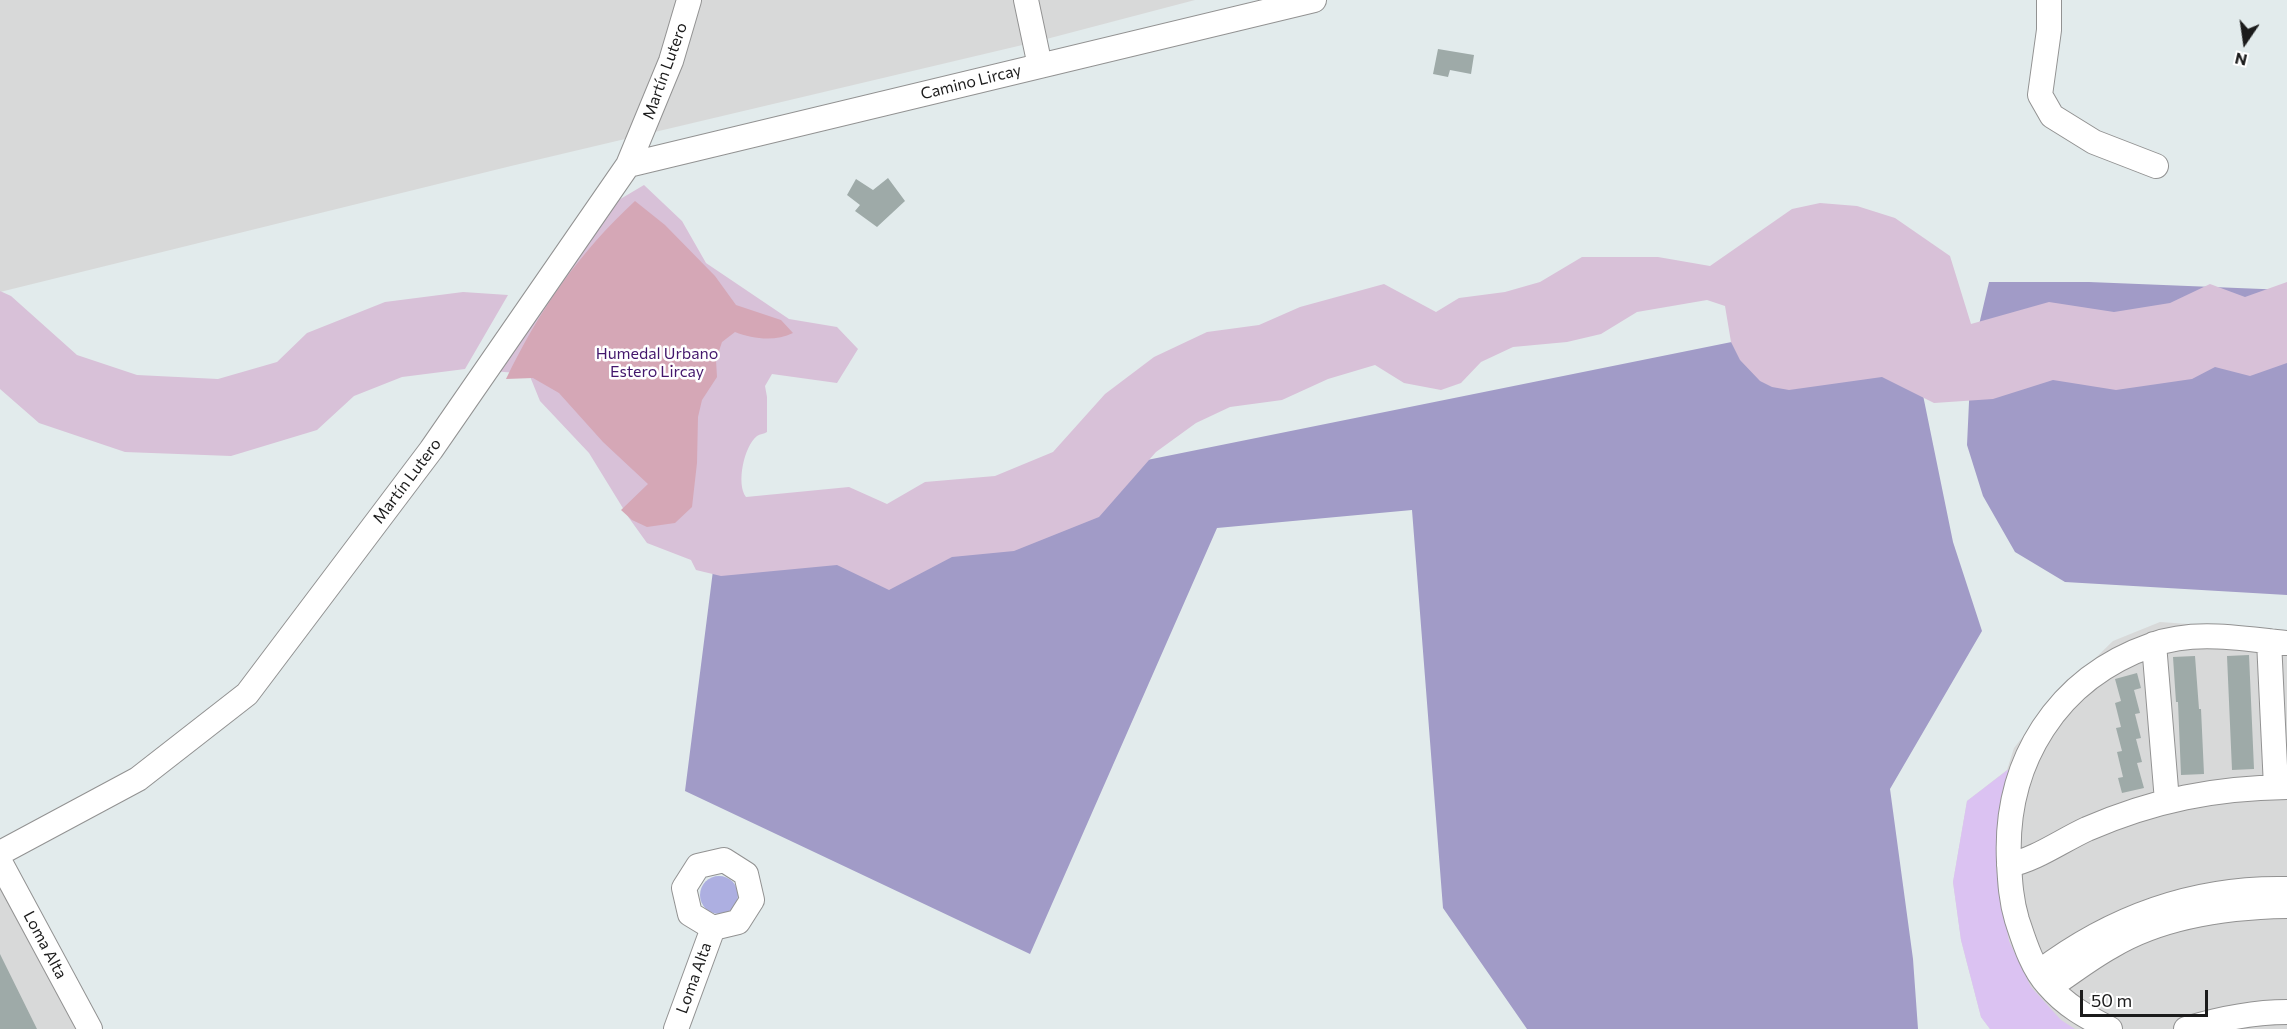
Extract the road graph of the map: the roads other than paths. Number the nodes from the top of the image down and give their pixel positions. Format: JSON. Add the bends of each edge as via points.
{"nodes":[{"id":1,"x":689,"y":0,"type":"edge"},
{"id":2,"x":1026,"y":0,"type":"edge"},
{"id":3,"x":1314,"y":0,"type":"edge"},
{"id":4,"x":2049,"y":0,"type":"edge"},
{"id":5,"x":1040,"y":66,"type":"junction"},
{"id":6,"x":628,"y":165,"type":"junction"},
{"id":7,"x":2156,"y":166,"type":"dead end"},
{"id":8,"x":2278,"y":642,"type":"edge"},
{"id":9,"x":2154,"y":644,"type":"junction"},
{"id":10,"x":2281,"y":753,"type":"edge"},
{"id":11,"x":2282,"y":787,"type":"edge"},
{"id":12,"x":2167,"y":801,"type":"junction"},
{"id":13,"x":0,"y":853,"type":"edge"},
{"id":14,"x":0,"y":862,"type":"edge"},
{"id":15,"x":2009,"y":865,"type":"junction"},
{"id":16,"x":2287,"y":889,"type":"edge"},
{"id":17,"x":2287,"y":906,"type":"edge"},
{"id":18,"x":713,"y":928,"type":"dead end"},
{"id":19,"x":2044,"y":980,"type":"junction"},
{"id":20,"x":2287,"y":1012,"type":"edge"},
{"id":21,"x":90,"y":1029,"type":"edge"},
{"id":22,"x":676,"y":1029,"type":"edge"},
{"id":23,"x":2110,"y":1029,"type":"edge"},
{"id":24,"x":2186,"y":1029,"type":"edge"}],
"edges":[{"from":1,"to":6,"type":"street","name":"Martín Lutero","via":[[671,61]]},
{"from":2,"to":5,"type":"street"},
{"from":3,"to":5,"type":"street","name":"Camino Lircay"},
{"from":4,"to":7,"type":"street","via":[[2040,96],[2052,116],[2094,142]]},
{"from":5,"to":6,"type":"street","name":"Camino Lircay"},
{"from":6,"to":13,"type":"street","name":"Martín Lutero","via":[[431,450],[247,694],[138,779]]},
{"from":8,"to":9,"type":"street","via":[[2216,636]]},
{"from":8,"to":10,"type":"street"},
{"from":9,"to":12,"type":"street"},
{"from":9,"to":15,"type":"street","via":[[2115,661],[2079,686],[2037,737],[2013,799]]},
{"from":10,"to":11,"type":"street"},
{"from":11,"to":12,"type":"street","via":[[2194,794]]},
{"from":12,"to":15,"type":"street","via":[[2089,828],[2031,859]]},
{"from":14,"to":21,"type":"street","name":"Loma Alta"},
{"from":15,"to":19,"type":"street","via":[[2010,899],[2025,944]]},
{"from":16,"to":19,"type":"street","via":[[2220,893],[2138,915],[2062,955]]},
{"from":17,"to":19,"type":"street","via":[[2207,912],[2159,925]]},
{"from":18,"to":22,"type":"street","name":"Loma Alta"},
{"from":19,"to":23,"type":"street","via":[[2072,1009]]},
{"from":20,"to":24,"type":"street","via":[[2220,1019]]}]}
